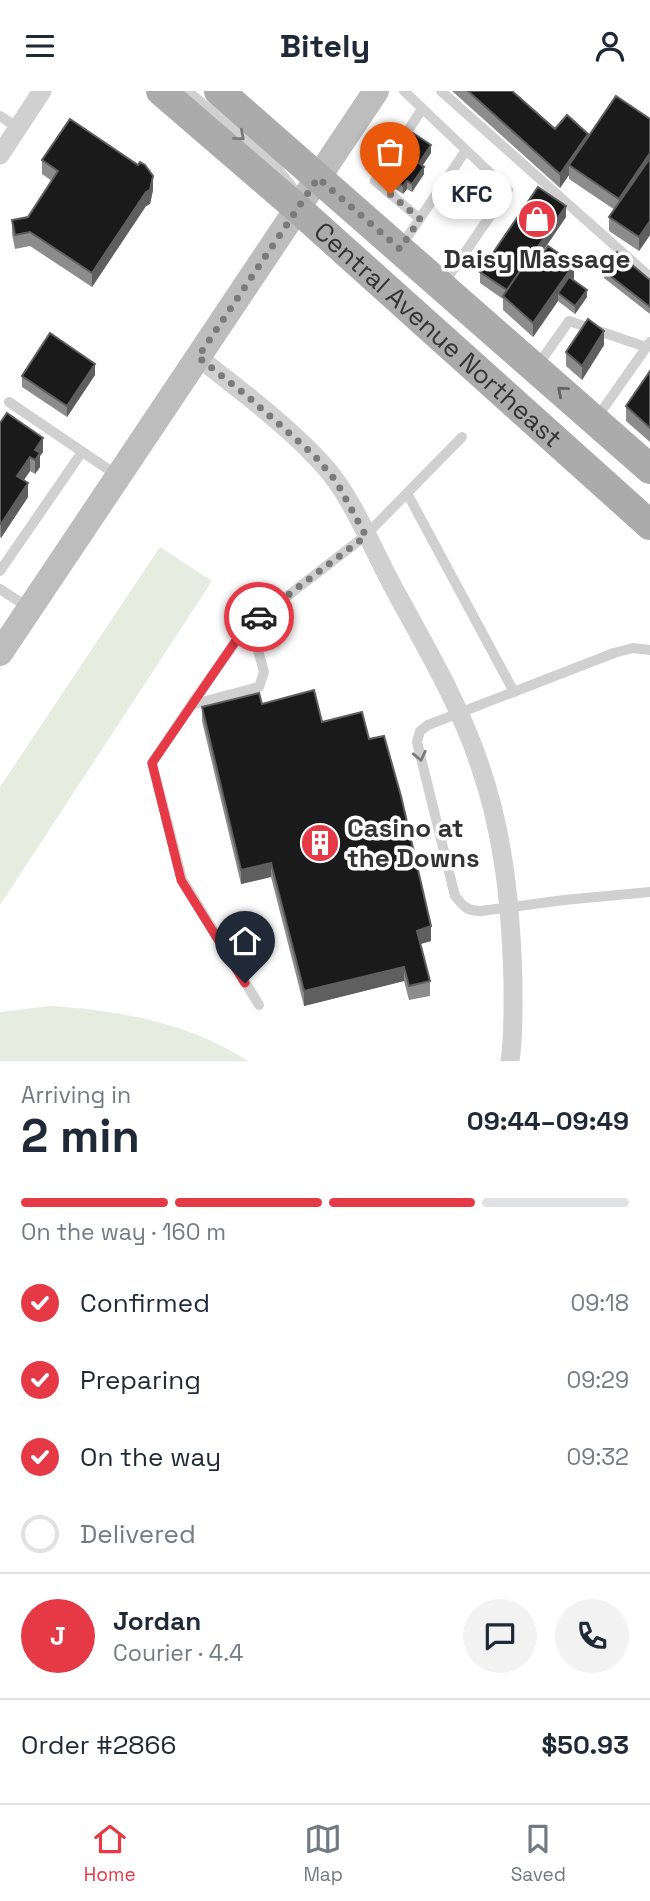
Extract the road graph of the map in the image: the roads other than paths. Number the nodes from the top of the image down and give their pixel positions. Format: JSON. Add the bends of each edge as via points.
{"nodes":[{"id":1,"x":42,"y":91,"type":"edge"},
{"id":2,"x":161,"y":91,"type":"edge"},
{"id":3,"x":188,"y":91,"type":"edge"},
{"id":4,"x":219,"y":91,"type":"edge"},
{"id":5,"x":376,"y":91,"type":"edge"},
{"id":6,"x":404,"y":91,"type":"edge"},
{"id":7,"x":441,"y":91,"type":"edge"},
{"id":8,"x":422,"y":109,"type":"junction"},
{"id":9,"x":0,"y":116,"type":"edge"},
{"id":10,"x":18,"y":128,"type":"junction"},
{"id":11,"x":467,"y":150,"type":"junction"},
{"id":12,"x":0,"y":155,"type":"edge"},
{"id":13,"x":306,"y":195,"type":"junction"},
{"id":14,"x":420,"y":219,"type":"junction"},
{"id":15,"x":400,"y":249,"type":"junction"},
{"id":16,"x":650,"y":277,"type":"edge"},
{"id":17,"x":442,"y":286,"type":"junction"},
{"id":18,"x":648,"y":344,"type":"edge"},
{"id":19,"x":198,"y":357,"type":"junction"},
{"id":20,"x":536,"y":368,"type":"junction"},
{"id":21,"x":9,"y":401,"type":"dead end"},
{"id":22,"x":595,"y":421,"type":"junction"},
{"id":23,"x":462,"y":437,"type":"dead end"},
{"id":24,"x":82,"y":452,"type":"junction"},
{"id":25,"x":650,"y":469,"type":"edge"},
{"id":26,"x":118,"y":476,"type":"junction"},
{"id":27,"x":621,"y":484,"type":"dead end"},
{"id":28,"x":407,"y":493,"type":"junction"},
{"id":29,"x":650,"y":525,"type":"edge"},
{"id":30,"x":366,"y":536,"type":"junction"},
{"id":31,"x":0,"y":571,"type":"edge"},
{"id":32,"x":0,"y":589,"type":"edge"},
{"id":33,"x":30,"y":608,"type":"junction"},
{"id":34,"x":251,"y":624,"type":"junction"},
{"id":35,"x":650,"y":650,"type":"edge"},
{"id":36,"x":0,"y":653,"type":"edge"},
{"id":37,"x":514,"y":692,"type":"junction"},
{"id":38,"x":191,"y":705,"type":"junction"},
{"id":39,"x":458,"y":713,"type":"junction"},
{"id":40,"x":650,"y":891,"type":"edge"},
{"id":41,"x":510,"y":907,"type":"junction"},
{"id":42,"x":259,"y":1005,"type":"dead end"},
{"id":43,"x":510,"y":1061,"type":"edge"}],
"edges":[{"from":1,"to":10,"type":"street"},
{"from":2,"to":13,"type":"main road","name":"Central Avenue Northeast"},
{"from":3,"to":13,"type":"lane","name":"Central Avenue Northeast","one_way":true},
{"from":4,"to":13,"type":"main road"},
{"from":5,"to":13,"type":"main road"},
{"from":6,"to":8,"type":"lane"},
{"from":7,"to":16,"type":"lane"},
{"from":8,"to":11,"type":"lane"},
{"from":8,"to":14,"type":"lane","via":[[375,181]]},
{"from":9,"to":10,"type":"lane"},
{"from":10,"to":12,"type":"street"},
{"from":11,"to":14,"type":"lane"},
{"from":11,"to":17,"type":"lane","via":[[508,190]]},
{"from":13,"to":15,"type":"main road"},
{"from":13,"to":19,"type":"main road"},
{"from":13,"to":27,"type":"lane","name":"Central Avenue Northeast","via":[[333,232]]},
{"from":13,"to":29,"type":"main road","name":"Central Avenue Northeast"},
{"from":14,"to":15,"type":"lane"},
{"from":15,"to":17,"type":"main road"},
{"from":17,"to":20,"type":"main road"},
{"from":18,"to":20,"type":"lane","via":[[569,321]]},
{"from":18,"to":22,"type":"lane"},
{"from":19,"to":26,"type":"main road"},
{"from":19,"to":30,"type":"street","via":[[314,455],[336,481]]},
{"from":22,"to":20,"type":"main road","one_way":true},
{"from":21,"to":24,"type":"lane"},
{"from":22,"to":25,"type":"main road"},
{"from":23,"to":28,"type":"lane"},
{"from":24,"to":26,"type":"lane"},
{"from":24,"to":31,"type":"lane"},
{"from":26,"to":33,"type":"main road"},
{"from":28,"to":30,"type":"lane"},
{"from":28,"to":37,"type":"lane"},
{"from":30,"to":34,"type":"lane"},
{"from":30,"to":39,"type":"street"},
{"from":32,"to":33,"type":"lane"},
{"from":33,"to":36,"type":"main road"},
{"from":34,"to":38,"type":"lane"},
{"from":34,"to":38,"type":"lane","via":[[264,672],[259,687]]},
{"from":35,"to":37,"type":"lane","via":[[614,653]]},
{"from":37,"to":39,"type":"lane"},
{"from":38,"to":42,"type":"lane","via":[[152,763],[181,880]]},
{"from":39,"to":41,"type":"street","via":[[489,794]]},
{"from":39,"to":41,"type":"lane","one_way":true,"via":[[428,725],[417,742],[455,896],[470,911]]},
{"from":40,"to":41,"type":"lane"},
{"from":41,"to":43,"type":"street","via":[[514,1008]]}]}
